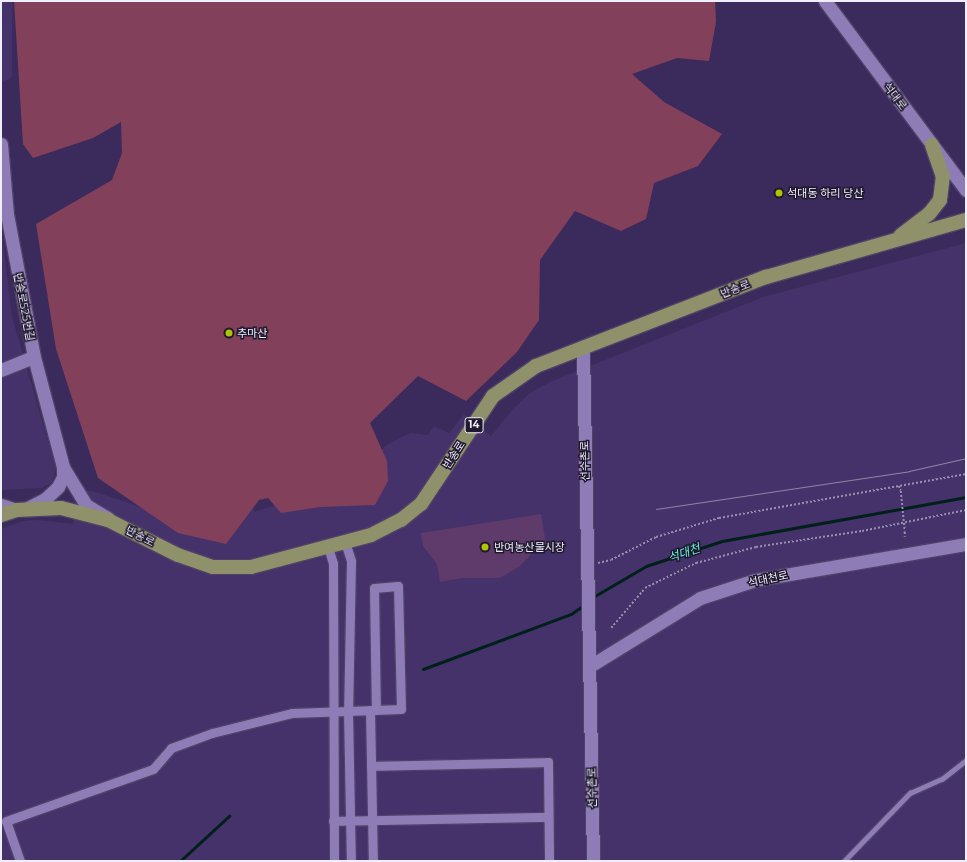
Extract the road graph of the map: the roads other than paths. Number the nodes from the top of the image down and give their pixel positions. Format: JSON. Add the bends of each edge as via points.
{"nodes":[{"id":1,"x":825,"y":1,"type":"edge"},
{"id":2,"x":1,"y":144,"type":"edge"},
{"id":3,"x":932,"y":145,"type":"junction"},
{"id":4,"x":964,"y":183,"type":"edge"},
{"id":5,"x":966,"y":220,"type":"edge"},
{"id":6,"x":893,"y":241,"type":"junction"},
{"id":7,"x":583,"y":348,"type":"junction"},
{"id":8,"x":34,"y":357,"type":"junction"},
{"id":9,"x":1,"y":370,"type":"edge"},
{"id":10,"x":62,"y":467,"type":"junction"},
{"id":11,"x":1,"y":505,"type":"edge"},
{"id":12,"x":20,"y":509,"type":"junction"},
{"id":13,"x":1,"y":515,"type":"edge"},
{"id":14,"x":118,"y":524,"type":"junction"},
{"id":15,"x":345,"y":542,"type":"junction"},
{"id":16,"x":966,"y":544,"type":"edge"},
{"id":17,"x":328,"y":546,"type":"junction"},
{"id":18,"x":590,"y":666,"type":"junction"},
{"id":19,"x":373,"y":710,"type":"junction"},
{"id":20,"x":348,"y":711,"type":"junction"},
{"id":21,"x":331,"y":712,"type":"junction"},
{"id":22,"x":966,"y":760,"type":"edge"},
{"id":23,"x":371,"y":766,"type":"junction"},
{"id":24,"x":548,"y":817,"type":"junction"},
{"id":25,"x":372,"y":820,"type":"junction"},
{"id":26,"x":333,"y":821,"type":"junction"},
{"id":27,"x":350,"y":821,"type":"junction"},
{"id":28,"x":20,"y":861,"type":"edge"},
{"id":29,"x":334,"y":861,"type":"edge"},
{"id":30,"x":351,"y":861,"type":"edge"},
{"id":31,"x":373,"y":861,"type":"edge"},
{"id":32,"x":549,"y":861,"type":"edge"},
{"id":33,"x":593,"y":861,"type":"edge"},
{"id":34,"x":844,"y":861,"type":"edge"}],
"edges":[{"from":1,"to":3,"type":"main road","name":"석대로"},
{"from":2,"to":8,"type":"main road","name":"반송로525번길","via":[[7,214]]},
{"from":3,"to":4,"type":"main road","name":"석대로"},
{"from":3,"to":6,"type":"main road","via":[[942,176],[940,200],[929,214]]},
{"from":5,"to":6,"type":"main road","name":"반송로","number":"14"},
{"from":6,"to":7,"type":"main road","name":"반송로","number":"14","via":[[766,277]]},
{"from":7,"to":15,"type":"main road","name":"반송로","number":"14","via":[[536,366],[492,396],[421,504],[400,520],[371,535]]},
{"from":7,"to":18,"type":"main road","name":"선수촌로"},
{"from":8,"to":9,"type":"main road"},
{"from":8,"to":10,"type":"main road","name":"반송로525번길"},
{"from":10,"to":12,"type":"main road","via":[[63,477],[58,487],[45,498]]},
{"from":10,"to":14,"type":"main road","via":[[86,505]]},
{"from":11,"to":12,"type":"main road"},
{"from":12,"to":13,"type":"main road","name":"반송로","number":"14"},
{"from":12,"to":14,"type":"main road","name":"반송로","number":"14","via":[[61,508]]},
{"from":14,"to":17,"type":"main road","name":"반송로","number":"14","via":[[178,555],[213,566],[251,567]]},
{"from":15,"to":17,"type":"main road","name":"반송로","number":"14"},
{"from":15,"to":20,"type":"street","via":[[351,561]]},
{"from":16,"to":18,"type":"main road","name":"석대천로","via":[[755,580],[700,598]]},
{"from":17,"to":21,"type":"street","via":[[333,563]]},
{"from":18,"to":33,"type":"main road","name":"선수촌로"},
{"from":19,"to":19,"type":"street","via":[[374,588],[398,586],[401,709]]},
{"from":19,"to":20,"type":"street"},
{"from":19,"to":23,"type":"street"},
{"from":20,"to":21,"type":"street"},
{"from":20,"to":27,"type":"street"},
{"from":21,"to":26,"type":"street"},
{"from":21,"to":28,"type":"street","via":[[292,713],[212,733],[172,748],[153,769],[6,821]]},
{"from":22,"to":34,"type":"lane","via":[[942,779],[910,793]]},
{"from":23,"to":24,"type":"street","via":[[548,762]]},
{"from":23,"to":25,"type":"street"},
{"from":24,"to":25,"type":"street"},
{"from":24,"to":32,"type":"street"},
{"from":25,"to":27,"type":"street"},
{"from":25,"to":31,"type":"street"},
{"from":26,"to":27,"type":"street"},
{"from":26,"to":29,"type":"street"},
{"from":27,"to":30,"type":"street"}]}
